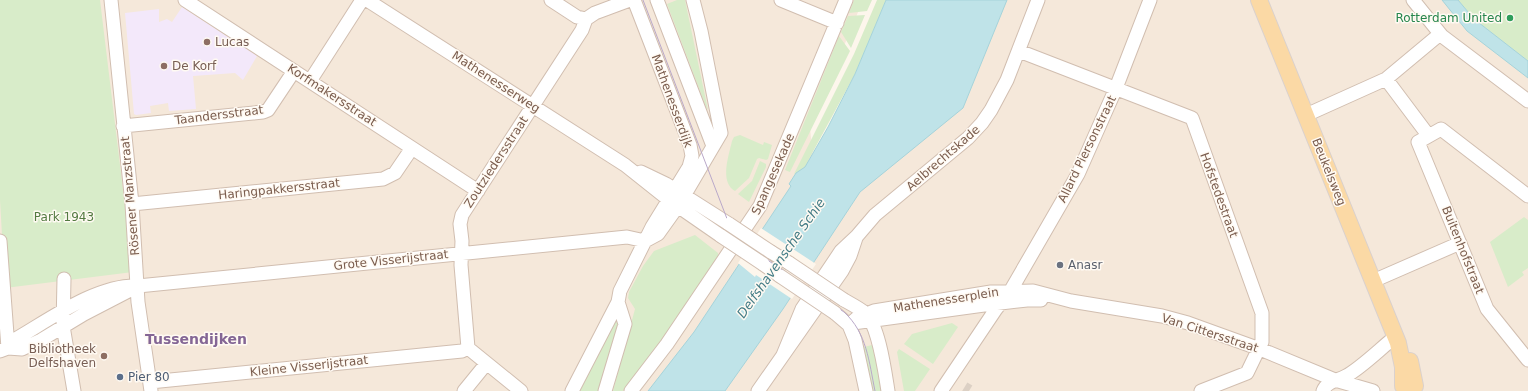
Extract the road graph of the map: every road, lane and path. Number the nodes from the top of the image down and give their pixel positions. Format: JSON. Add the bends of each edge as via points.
{"nodes":[{"id":1,"x":111,"y":0,"type":"edge"},
{"id":2,"x":185,"y":0,"type":"edge"},
{"id":3,"x":362,"y":0,"type":"edge"},
{"id":4,"x":367,"y":0,"type":"edge"},
{"id":5,"x":551,"y":0,"type":"edge"},
{"id":6,"x":630,"y":0,"type":"edge"},
{"id":7,"x":634,"y":0,"type":"edge"},
{"id":8,"x":657,"y":0,"type":"edge"},
{"id":9,"x":693,"y":0,"type":"edge"},
{"id":10,"x":781,"y":0,"type":"edge"},
{"id":11,"x":846,"y":0,"type":"edge"},
{"id":12,"x":1038,"y":0,"type":"edge"},
{"id":13,"x":1150,"y":0,"type":"edge"},
{"id":14,"x":1259,"y":0,"type":"edge"},
{"id":15,"x":1412,"y":0,"type":"edge"},
{"id":16,"x":586,"y":19,"type":"junction"},
{"id":17,"x":837,"y":23,"type":"junction"},
{"id":18,"x":1440,"y":34,"type":"junction"},
{"id":19,"x":1019,"y":51,"type":"junction"},
{"id":20,"x":294,"y":71,"type":"junction"},
{"id":21,"x":1386,"y":79,"type":"junction"},
{"id":22,"x":310,"y":81,"type":"junction"},
{"id":23,"x":1116,"y":88,"type":"junction"},
{"id":24,"x":1528,"y":101,"type":"edge"},
{"id":25,"x":533,"y":106,"type":"junction"},
{"id":26,"x":1306,"y":115,"type":"junction"},
{"id":27,"x":123,"y":126,"type":"junction"},
{"id":28,"x":1428,"y":135,"type":"junction"},
{"id":29,"x":713,"y":146,"type":"junction"},
{"id":30,"x":412,"y":148,"type":"junction"},
{"id":31,"x":478,"y":191,"type":"junction"},
{"id":32,"x":1526,"y":191,"type":"edge"},
{"id":33,"x":677,"y":198,"type":"junction"},
{"id":34,"x":132,"y":204,"type":"junction"},
{"id":35,"x":0,"y":240,"type":"edge"},
{"id":36,"x":645,"y":241,"type":"junction"},
{"id":37,"x":1460,"y":243,"type":"junction"},
{"id":38,"x":462,"y":253,"type":"junction"},
{"id":39,"x":64,"y":279,"type":"dead end"},
{"id":40,"x":1373,"y":281,"type":"junction"},
{"id":41,"x":138,"y":286,"type":"junction"},
{"id":42,"x":1011,"y":290,"type":"junction"},
{"id":43,"x":1071,"y":301,"type":"junction"},
{"id":44,"x":618,"y":302,"type":"junction"},
{"id":45,"x":1001,"y":302,"type":"junction"},
{"id":46,"x":63,"y":312,"type":"junction"},
{"id":47,"x":869,"y":318,"type":"junction"},
{"id":48,"x":849,"y":325,"type":"junction"},
{"id":49,"x":63,"y":326,"type":"junction"},
{"id":50,"x":1397,"y":340,"type":"junction"},
{"id":51,"x":468,"y":348,"type":"junction"},
{"id":52,"x":4,"y":349,"type":"edge"},
{"id":53,"x":1260,"y":349,"type":"junction"},
{"id":54,"x":1528,"y":360,"type":"edge"},
{"id":55,"x":486,"y":364,"type":"junction"},
{"id":56,"x":1335,"y":380,"type":"junction"},
{"id":57,"x":150,"y":387,"type":"edge"},
{"id":58,"x":1409,"y":389,"type":"edge"},
{"id":59,"x":74,"y":391,"type":"edge"},
{"id":60,"x":464,"y":391,"type":"edge"},
{"id":61,"x":521,"y":391,"type":"edge"},
{"id":62,"x":572,"y":391,"type":"edge"},
{"id":63,"x":605,"y":391,"type":"edge"},
{"id":64,"x":631,"y":391,"type":"edge"},
{"id":65,"x":758,"y":391,"type":"edge"},
{"id":66,"x":866,"y":391,"type":"edge"},
{"id":67,"x":888,"y":391,"type":"edge"},
{"id":68,"x":941,"y":391,"type":"edge"},
{"id":69,"x":1202,"y":391,"type":"edge"},
{"id":70,"x":1323,"y":391,"type":"edge"},
{"id":71,"x":1356,"y":391,"type":"edge"},
{"id":72,"x":1373,"y":391,"type":"edge"}],
"edges":[{"from":1,"to":27,"type":"street","name":"Rösener Manzstraat"},
{"from":2,"to":20,"type":"street","name":"Korfmakersstraat"},
{"from":3,"to":22,"type":"street"},
{"from":4,"to":25,"type":"street","name":"Mathenesserweg"},
{"from":5,"to":16,"type":"street"},
{"from":6,"to":16,"type":"street"},
{"from":7,"to":33,"type":"street","name":"Mathenesserdijk","via":[[690,145],[692,156]]},
{"from":8,"to":29,"type":"street","name":"Mathenesserdijk"},
{"from":9,"to":29,"type":"street","name":"Mathenesserdijk","via":[[721,133]]},
{"from":10,"to":17,"type":"street"},
{"from":11,"to":17,"type":"street","name":"Spangesekade"},
{"from":12,"to":19,"type":"street","name":"Aelbrechtskade"},
{"from":13,"to":23,"type":"street","name":"Allard Piersonstraat"},
{"from":14,"to":26,"type":"main road","name":"Beukelsweg"},
{"from":15,"to":18,"type":"street"},
{"from":16,"to":25,"type":"street","name":"Zoutziedersstraat","via":[[582,30]]},
{"from":17,"to":64,"type":"street","name":"Spangesekade","via":[[760,206],[676,332]]},
{"from":18,"to":21,"type":"street"},
{"from":18,"to":24,"type":"street"},
{"from":19,"to":23,"type":"street","name":"Hofstedestraat"},
{"from":19,"to":65,"type":"street","name":"Aelbrechtskade","via":[[994,105],[978,128],[875,215],[857,236],[842,271]]},
{"from":20,"to":22,"type":"street","name":"Korfmakersstraat"},
{"from":20,"to":27,"type":"street","name":"Taandersstraat","via":[[268,110],[263,112]]},
{"from":21,"to":26,"type":"street"},
{"from":21,"to":28,"type":"street"},
{"from":22,"to":30,"type":"street","name":"Korfmakersstraat"},
{"from":23,"to":42,"type":"street","name":"Allard Piersonstraat","via":[[1078,174]]},
{"from":23,"to":53,"type":"street","name":"Hofstedestraat","via":[[1192,118],[1262,313]]},
{"from":25,"to":31,"type":"street","name":"Zoutziedersstraat"},
{"from":25,"to":33,"type":"street","name":"Mathenesserweg","via":[[625,165],[666,184]]},
{"from":26,"to":40,"type":"main road","name":"Beukelsweg"},
{"from":27,"to":34,"type":"street","name":"Rösener Manzstraat"},
{"from":28,"to":32,"type":"street","via":[[1441,129]]},
{"from":28,"to":37,"type":"street","name":"Buitenhofstraat","via":[[1418,142]]},
{"from":29,"to":33,"type":"street","name":"Mathenesserdijk"},
{"from":30,"to":31,"type":"street","name":"Korfmakersstraat"},
{"from":30,"to":34,"type":"street","name":"Haringpakkersstraat","via":[[395,173],[383,179]]},
{"from":31,"to":38,"type":"street","name":"Zoutziedersstraat","via":[[462,215]]},
{"from":33,"to":36,"type":"street","name":"Mathenesserdijk"},
{"from":33,"to":47,"type":"street","name":"Mathenesserweg","bridge":true,"via":[[729,224]]},
{"from":33,"to":48,"type":"street","name":"Mathenesserweg","bridge":true,"via":[[722,236]]},
{"from":34,"to":41,"type":"street","name":"Rösener Manzstraat"},
{"from":35,"to":52,"type":"street"},
{"from":36,"to":38,"type":"street","name":"Grote Visserijstraat","via":[[627,237]]},
{"from":36,"to":44,"type":"street","name":"Mathenesserdijk","via":[[620,291]]},
{"from":37,"to":40,"type":"street"},
{"from":37,"to":54,"type":"street","name":"Buitenhofstraat","via":[[1487,309]]},
{"from":38,"to":41,"type":"street","name":"Grote Visserijstraat"},
{"from":38,"to":51,"type":"street","name":"Zoutziedersstraat"},
{"from":39,"to":46,"type":"street"},
{"from":40,"to":50,"type":"main road","name":"Beukelsweg"},
{"from":41,"to":46,"type":"street","name":"Grote Visserijstraat","via":[[125,285],[113,288]]},
{"from":41,"to":49,"type":"street","name":"Grote Visserijstraat"},
{"from":41,"to":57,"type":"street","name":"Rösener Manzstraat"},
{"from":42,"to":43,"type":"street","name":"Van Cittersstraat","via":[[1033,291]]},
{"from":42,"to":45,"type":"street","name":"Mathenesserplein"},
{"from":42,"to":47,"type":"street","name":"Mathenesserplein","via":[[983,293]]},
{"from":43,"to":45,"type":"street","name":"Mathenesserplein"},
{"from":43,"to":53,"type":"street","name":"Van Cittersstraat","via":[[1162,316]]},
{"from":44,"to":62,"type":"street","name":"Mathenesserdijk"},
{"from":44,"to":63,"type":"street","via":[[625,324]]},
{"from":45,"to":47,"type":"street","name":"Mathenesserplein"},
{"from":45,"to":68,"type":"street","name":"Mathenesserplein"},
{"from":46,"to":49,"type":"street"},
{"from":46,"to":52,"type":"street","name":"Grote Visserijstraat","via":[[14,340]]},
{"from":47,"to":48,"type":"street","name":"Mathenesserplein"},
{"from":47,"to":67,"type":"street","via":[[880,349]]},
{"from":48,"to":66,"type":"street","via":[[855,340]]},
{"from":49,"to":52,"type":"street","name":"Grote Visserijstraat","via":[[22,349]]},
{"from":49,"to":59,"type":"street"},
{"from":50,"to":56,"type":"street","via":[[1346,376]]},
{"from":50,"to":58,"type":"main road","name":"Beukelsweg","via":[[1410,362]]},
{"from":51,"to":55,"type":"street"},
{"from":51,"to":57,"type":"street","name":"Kleine Visserijstraat","via":[[462,351]]},
{"from":53,"to":56,"type":"street","name":"Van Cittersstraat"},
{"from":53,"to":69,"type":"street","via":[[1247,374]]},
{"from":55,"to":60,"type":"street"},
{"from":55,"to":61,"type":"street"},
{"from":56,"to":70,"type":"street","via":[[1325,386]]},
{"from":56,"to":71,"type":"street","name":"Van Cittersstraat"},
{"from":56,"to":72,"type":"street","name":"Van Cittersstraat"}]}
